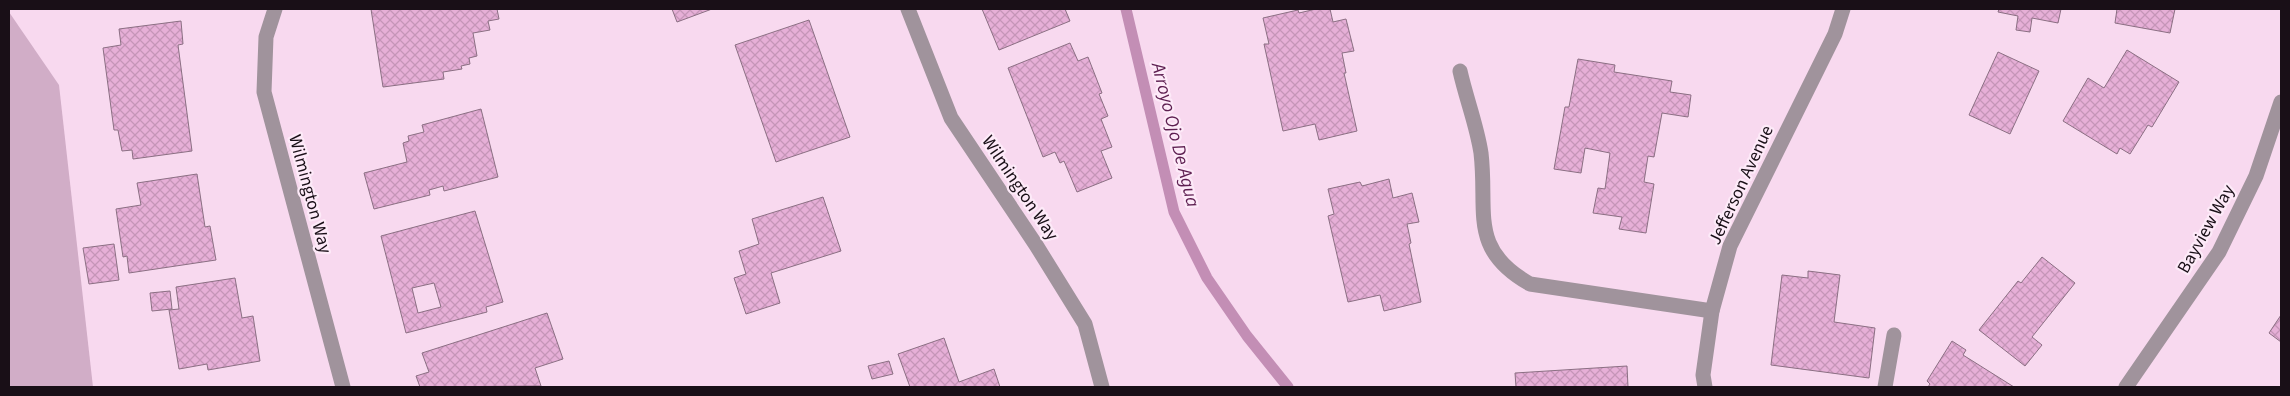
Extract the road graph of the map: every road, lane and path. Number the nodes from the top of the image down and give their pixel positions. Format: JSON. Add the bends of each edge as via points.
{"nodes":[{"id":1,"x":275,"y":9,"type":"edge"},
{"id":2,"x":908,"y":9,"type":"edge"},
{"id":3,"x":1843,"y":9,"type":"edge"},
{"id":4,"x":1460,"y":71,"type":"dead end"},
{"id":5,"x":2281,"y":102,"type":"edge"},
{"id":6,"x":1712,"y":311,"type":"junction"},
{"id":7,"x":1894,"y":336,"type":"dead end"},
{"id":8,"x":343,"y":387,"type":"edge"},
{"id":9,"x":1102,"y":387,"type":"edge"},
{"id":10,"x":1705,"y":387,"type":"edge"},
{"id":11,"x":1885,"y":387,"type":"edge"},
{"id":12,"x":2126,"y":387,"type":"edge"}],
"edges":[{"from":1,"to":8,"type":"street","name":"Wilmington Way","via":[[266,37],[264,92]]},
{"from":2,"to":9,"type":"street","name":"Wilmington Way","via":[[951,118],[1085,324]]},
{"from":3,"to":6,"type":"street","name":"Jefferson Avenue","via":[[1835,34],[1730,246]]},
{"from":4,"to":6,"type":"street","via":[[1480,153],[1482,217],[1495,255],[1512,274],[1530,284]]},
{"from":5,"to":12,"type":"street","name":"Bayview Way","via":[[2256,176],[2219,252]]},
{"from":6,"to":10,"type":"street","name":"Jefferson Avenue","via":[[1703,375]]},
{"from":7,"to":11,"type":"street"}]}
